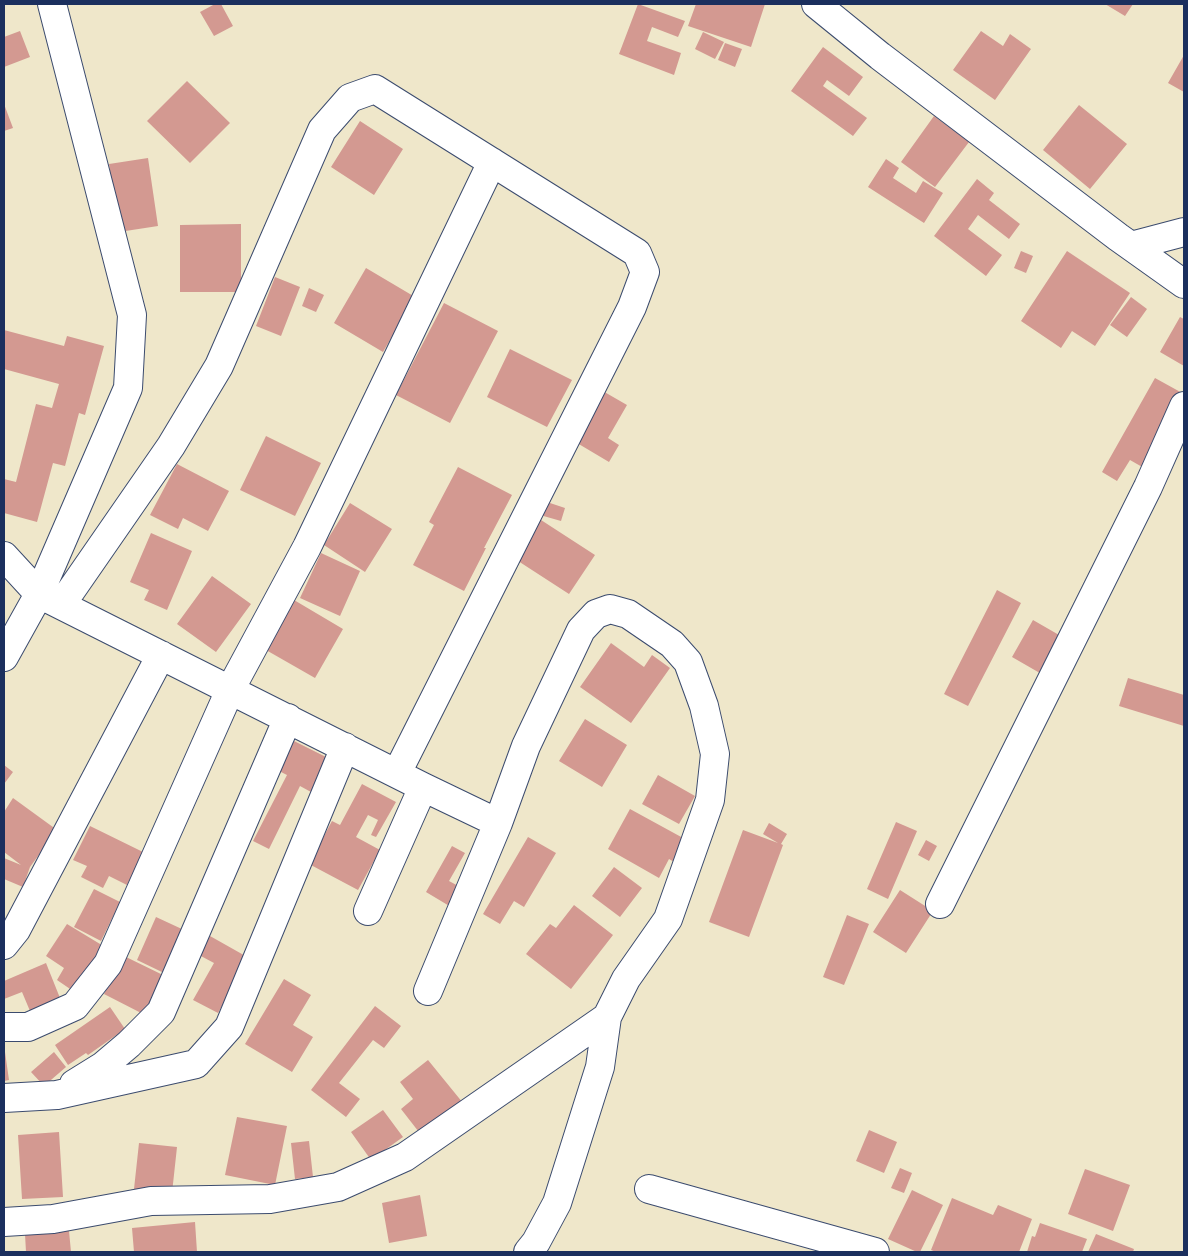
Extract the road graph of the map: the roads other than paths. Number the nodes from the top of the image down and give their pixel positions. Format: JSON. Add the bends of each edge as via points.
{"nodes":[{"id":1,"x":52,"y":4,"type":"edge"},
{"id":2,"x":816,"y":4,"type":"edge"},
{"id":3,"x":492,"y":162,"type":"junction"},
{"id":4,"x":1184,"y":232,"type":"edge"},
{"id":5,"x":1131,"y":246,"type":"junction"},
{"id":6,"x":1184,"y":284,"type":"edge"},
{"id":7,"x":1184,"y":406,"type":"edge"},
{"id":8,"x":5,"y":559,"type":"edge"},
{"id":9,"x":50,"y":599,"type":"junction"},
{"id":10,"x":161,"y":655,"type":"junction"},
{"id":11,"x":4,"y":658,"type":"edge"},
{"id":12,"x":230,"y":690,"type":"junction"},
{"id":13,"x":288,"y":718,"type":"junction"},
{"id":14,"x":345,"y":747,"type":"junction"},
{"id":15,"x":397,"y":773,"type":"junction"},
{"id":16,"x":423,"y":787,"type":"junction"},
{"id":17,"x":498,"y":823,"type":"junction"},
{"id":18,"x":940,"y":904,"type":"dead end"},
{"id":19,"x":368,"y":911,"type":"dead end"},
{"id":20,"x":4,"y":945,"type":"edge"},
{"id":21,"x":428,"y":991,"type":"dead end"},
{"id":22,"x":607,"y":1016,"type":"junction"},
{"id":23,"x":4,"y":1027,"type":"edge"},
{"id":24,"x":57,"y":1094,"type":"junction"},
{"id":25,"x":4,"y":1098,"type":"edge"},
{"id":26,"x":649,"y":1189,"type":"dead end"},
{"id":27,"x":4,"y":1222,"type":"edge"},
{"id":28,"x":528,"y":1252,"type":"edge"},
{"id":29,"x":875,"y":1252,"type":"edge"}],
"edges":[{"from":1,"to":9,"type":"street","via":[[132,315],[128,388]]},
{"from":2,"to":5,"type":"street"},
{"from":3,"to":9,"type":"street","via":[[375,89],[350,98],[322,130],[219,366],[171,446]]},
{"from":3,"to":12,"type":"street","via":[[308,547]]},
{"from":3,"to":15,"type":"street","via":[[637,253],[645,272],[632,307]]},
{"from":4,"to":5,"type":"street"},
{"from":5,"to":6,"type":"street"},
{"from":7,"to":18,"type":"street","via":[[1148,487]]},
{"from":8,"to":9,"type":"street"},
{"from":9,"to":10,"type":"street"},
{"from":9,"to":11,"type":"street"},
{"from":10,"to":12,"type":"street"},
{"from":10,"to":20,"type":"street","via":[[16,930]]},
{"from":12,"to":13,"type":"street"},
{"from":12,"to":23,"type":"street","via":[[108,964],[75,1006],[28,1027]]},
{"from":13,"to":14,"type":"street"},
{"from":13,"to":24,"type":"street","via":[[161,1012],[103,1066]]},
{"from":14,"to":15,"type":"street"},
{"from":14,"to":24,"type":"street","via":[[228,1027],[196,1064]]},
{"from":15,"to":16,"type":"street"},
{"from":16,"to":17,"type":"street"},
{"from":16,"to":19,"type":"street"},
{"from":17,"to":21,"type":"street"},
{"from":17,"to":22,"type":"street","via":[[526,746],[582,630],[596,614],[610,609],[628,614],[672,644],[688,662],[704,706],[715,754],[710,800],[668,919],[626,979]]},
{"from":22,"to":27,"type":"street","via":[[405,1157],[338,1187],[270,1199],[151,1201],[53,1219]]},
{"from":22,"to":28,"type":"street","via":[[600,1067],[557,1203]]},
{"from":24,"to":25,"type":"street"},
{"from":26,"to":29,"type":"street"}]}
